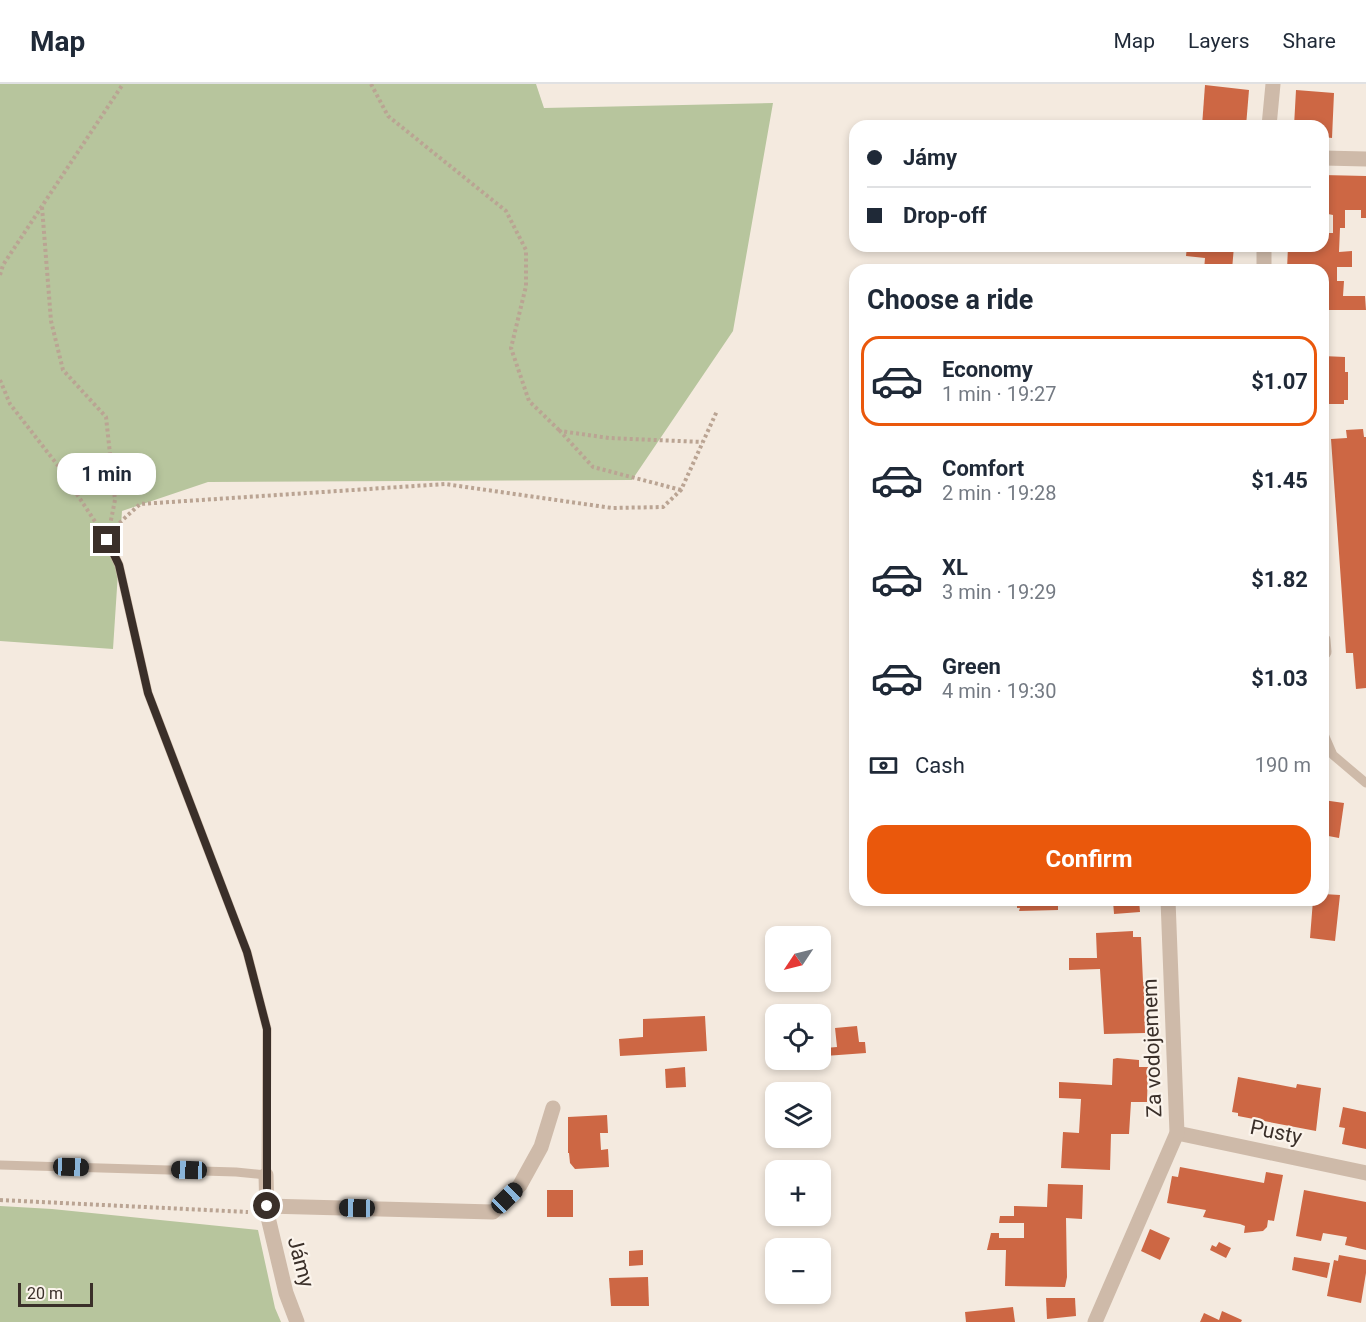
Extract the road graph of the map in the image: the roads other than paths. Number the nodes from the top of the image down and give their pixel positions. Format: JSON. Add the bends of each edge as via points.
{"nodes":[{"id":1,"x":1273,"y":84,"type":"edge"},
{"id":2,"x":1270,"y":120,"type":"edge"},
{"id":3,"x":1329,"y":158,"type":"edge"},
{"id":4,"x":1366,"y":159,"type":"edge"},
{"id":5,"x":107,"y":540,"type":"road end"},
{"id":6,"x":1329,"y":746,"type":"edge"},
{"id":7,"x":1366,"y":783,"type":"edge"},
{"id":8,"x":1168,"y":906,"type":"edge"},
{"id":9,"x":553,"y":1108,"type":"dead end"},
{"id":10,"x":1177,"y":1133,"type":"junction"},
{"id":11,"x":0,"y":1164,"type":"edge"},
{"id":12,"x":1366,"y":1173,"type":"edge"},
{"id":13,"x":266,"y":1175,"type":"junction"},
{"id":14,"x":267,"y":1210,"type":"junction"},
{"id":15,"x":297,"y":1322,"type":"edge"},
{"id":16,"x":1095,"y":1322,"type":"edge"}],
"edges":[{"from":1,"to":2,"type":"street"},
{"from":3,"to":4,"type":"street"},
{"from":5,"to":13,"type":"lane","via":[[119,565],[148,693],[247,952],[267,1029]]},
{"from":6,"to":7,"type":"lane","via":[[1333,755]]},
{"from":8,"to":10,"type":"street","name":"Za vodojemem"},
{"from":9,"to":14,"type":"street","via":[[541,1147],[520,1185],[493,1212]]},
{"from":10,"to":12,"type":"street","name":"Pusty"},
{"from":10,"to":16,"type":"street","name":"Za vodojemem"},
{"from":11,"to":13,"type":"lane"},
{"from":13,"to":14,"type":"street","name":"Jámy"},
{"from":14,"to":15,"type":"street","name":"Jámy","via":[[286,1293]]}]}
